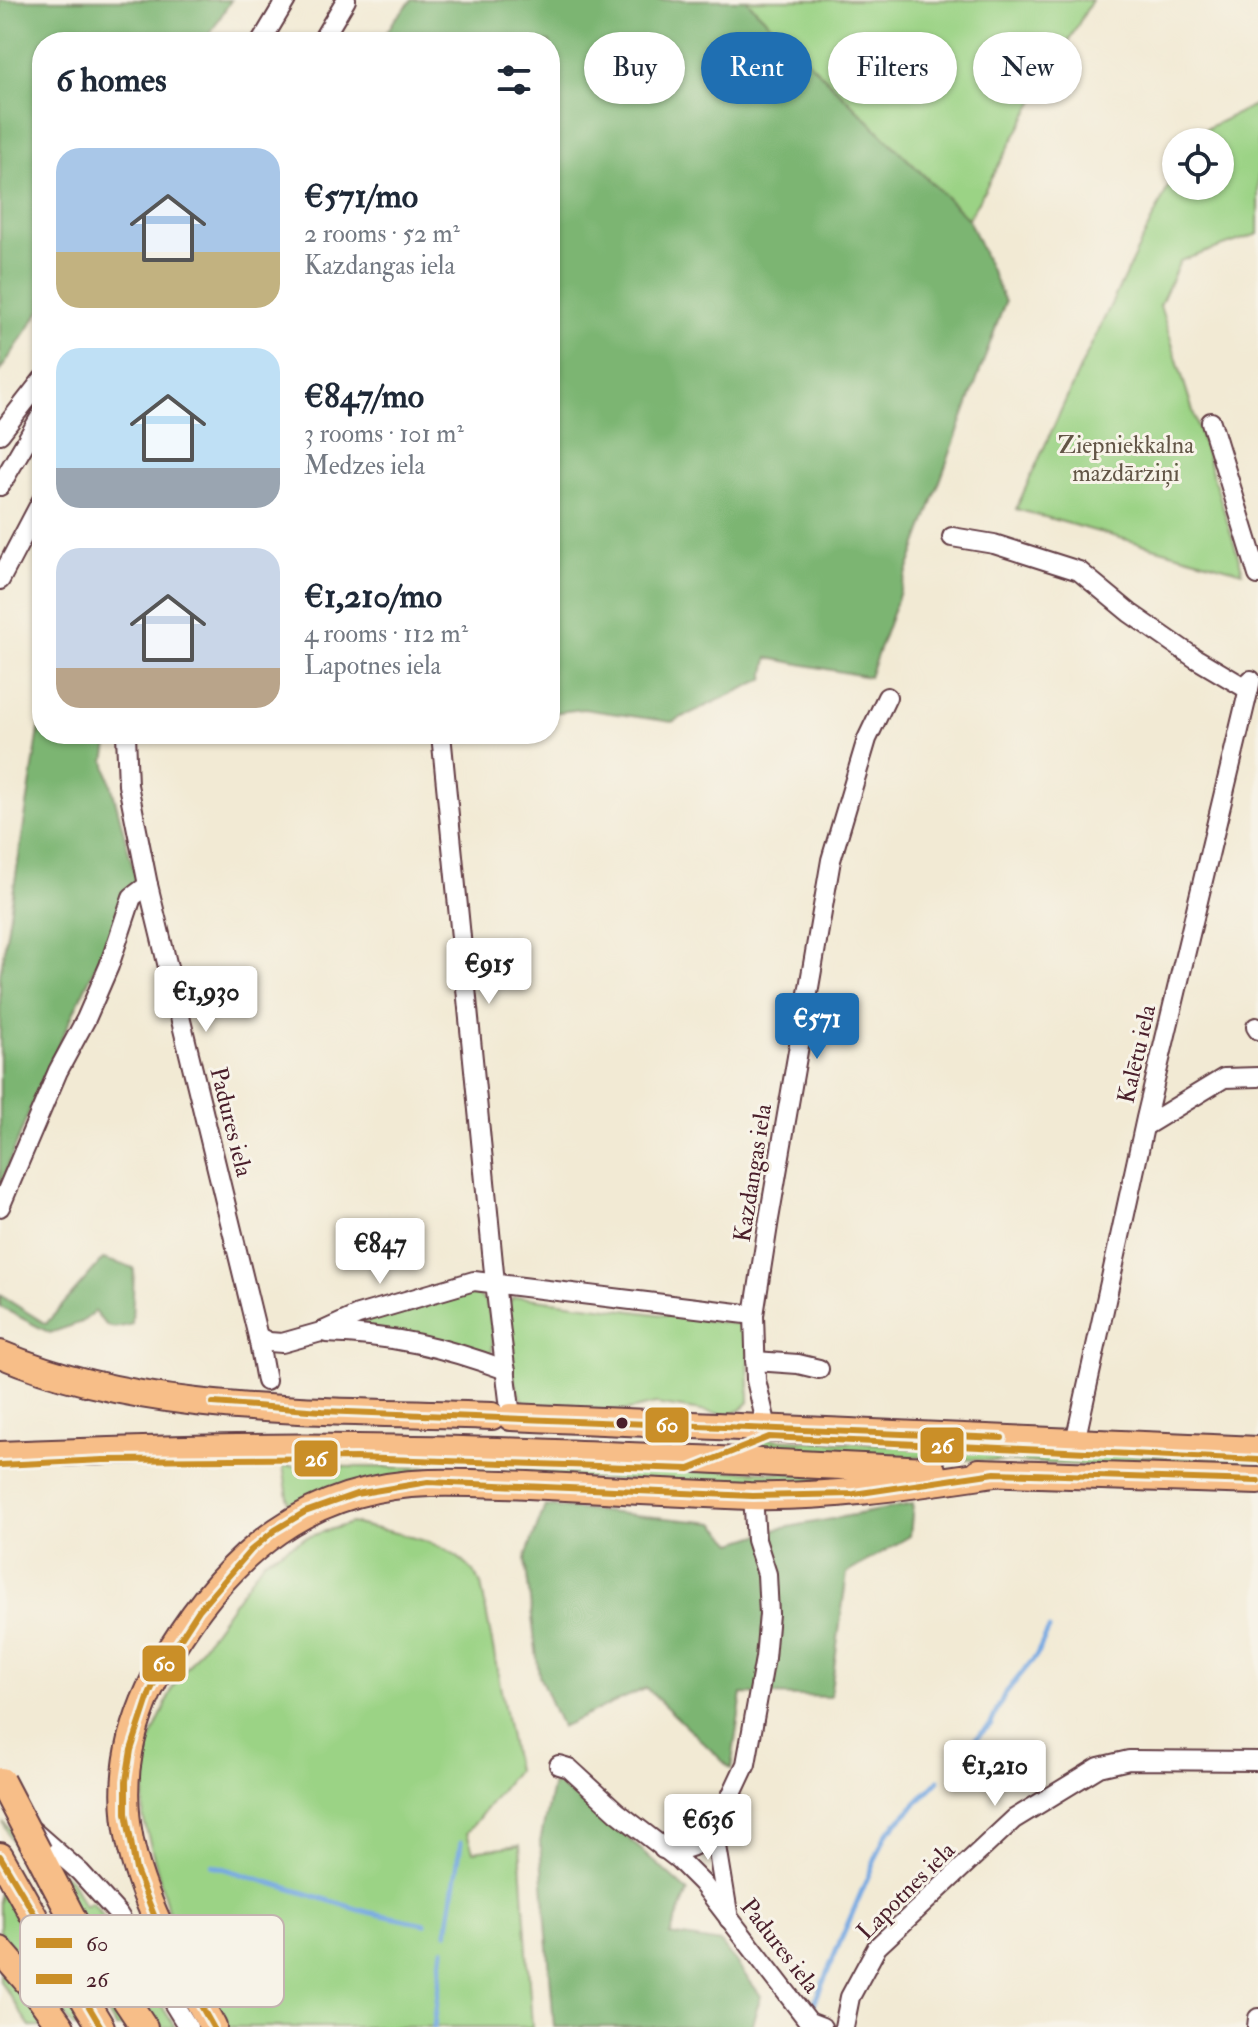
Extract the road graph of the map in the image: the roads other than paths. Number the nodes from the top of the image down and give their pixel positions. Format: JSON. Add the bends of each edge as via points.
{"nodes":[{"id":1,"x":286,"y":0,"type":"edge"},
{"id":2,"x":346,"y":0,"type":"edge"},
{"id":3,"x":267,"y":32,"type":"edge"},
{"id":4,"x":327,"y":32,"type":"edge"},
{"id":5,"x":32,"y":393,"type":"edge"},
{"id":6,"x":1211,"y":422,"type":"dead end"},
{"id":7,"x":32,"y":431,"type":"edge"},
{"id":8,"x":0,"y":434,"type":"edge"},
{"id":9,"x":0,"y":486,"type":"edge"},
{"id":10,"x":32,"y":519,"type":"edge"},
{"id":11,"x":952,"y":537,"type":"dead end"},
{"id":12,"x":1258,"y":575,"type":"edge"},
{"id":13,"x":0,"y":580,"type":"edge"},
{"id":14,"x":887,"y":697,"type":"dead end"},
{"id":15,"x":126,"y":744,"type":"edge"},
{"id":16,"x":442,"y":744,"type":"edge"},
{"id":17,"x":148,"y":885,"type":"junction"},
{"id":18,"x":1258,"y":1077,"type":"edge"},
{"id":19,"x":1145,"y":1126,"type":"junction"},
{"id":20,"x":0,"y":1207,"type":"edge"},
{"id":21,"x":495,"y":1283,"type":"junction"},
{"id":22,"x":754,"y":1315,"type":"junction"},
{"id":23,"x":321,"y":1332,"type":"junction"},
{"id":24,"x":258,"y":1337,"type":"junction"},
{"id":25,"x":0,"y":1354,"type":"edge"},
{"id":26,"x":755,"y":1361,"type":"junction"},
{"id":27,"x":819,"y":1369,"type":"dead end"},
{"id":28,"x":506,"y":1370,"type":"junction"},
{"id":29,"x":266,"y":1381,"type":"dead end"},
{"id":30,"x":501,"y":1416,"type":"junction"},
{"id":31,"x":767,"y":1427,"type":"junction"},
{"id":32,"x":1075,"y":1442,"type":"junction"},
{"id":33,"x":1258,"y":1450,"type":"edge"},
{"id":34,"x":0,"y":1455,"type":"edge"},
{"id":35,"x":688,"y":1459,"type":"junction"},
{"id":36,"x":995,"y":1473,"type":"junction"},
{"id":37,"x":1258,"y":1481,"type":"edge"},
{"id":38,"x":753,"y":1496,"type":"junction"},
{"id":39,"x":1258,"y":1761,"type":"edge"},
{"id":40,"x":559,"y":1765,"type":"dead end"},
{"id":41,"x":0,"y":1780,"type":"edge"},
{"id":42,"x":0,"y":1802,"type":"edge"},
{"id":43,"x":723,"y":1813,"type":"junction"},
{"id":44,"x":663,"y":1849,"type":"junction"},
{"id":45,"x":0,"y":1856,"type":"edge"},
{"id":46,"x":33,"y":1915,"type":"edge"},
{"id":47,"x":71,"y":1915,"type":"edge"},
{"id":48,"x":119,"y":1915,"type":"edge"},
{"id":49,"x":154,"y":1915,"type":"edge"},
{"id":50,"x":729,"y":1919,"type":"junction"},
{"id":51,"x":0,"y":1950,"type":"edge"},
{"id":52,"x":20,"y":1973,"type":"edge"},
{"id":53,"x":47,"y":2007,"type":"edge"},
{"id":54,"x":89,"y":2007,"type":"edge"},
{"id":55,"x":131,"y":2007,"type":"edge"},
{"id":56,"x":176,"y":2007,"type":"edge"},
{"id":57,"x":202,"y":2007,"type":"edge"},
{"id":58,"x":1258,"y":2018,"type":"edge"},
{"id":59,"x":61,"y":2027,"type":"edge"},
{"id":60,"x":101,"y":2027,"type":"edge"},
{"id":61,"x":144,"y":2027,"type":"edge"},
{"id":62,"x":188,"y":2027,"type":"edge"},
{"id":63,"x":213,"y":2027,"type":"edge"},
{"id":64,"x":822,"y":2027,"type":"edge"},
{"id":65,"x":844,"y":2027,"type":"edge"},
{"id":66,"x":1257,"y":2027,"type":"edge"}],
"edges":[{"from":1,"to":3,"type":"street"},
{"from":2,"to":4,"type":"street"},
{"from":5,"to":8,"type":"street"},
{"from":6,"to":12,"type":"street"},
{"from":7,"to":9,"type":"street"},
{"from":10,"to":13,"type":"street"},
{"from":11,"to":19,"type":"street","name":"Kalētu iela","via":[[994,544],[1079,571],[1195,658],[1250,685]]},
{"from":14,"to":22,"type":"street","name":"Kazdangas iela","via":[[867,739],[831,860]]},
{"from":15,"to":17,"type":"street","name":"Padures iela","via":[[128,785]]},
{"from":16,"to":21,"type":"street"},
{"from":17,"to":20,"type":"street","via":[[132,897],[103,980]]},
{"from":17,"to":24,"type":"street","name":"Padures iela"},
{"from":18,"to":19,"type":"street","via":[[1224,1078]]},
{"from":19,"to":32,"type":"street","name":"Kalētu iela"},
{"from":21,"to":22,"type":"street"},
{"from":21,"to":23,"type":"street","via":[[474,1281],[358,1315]]},
{"from":21,"to":28,"type":"street"},
{"from":22,"to":26,"type":"street","name":"Kazdangas iela"},
{"from":23,"to":24,"type":"street","via":[[282,1343]]},
{"from":23,"to":28,"type":"street","via":[[389,1337],[450,1350]]},
{"from":24,"to":29,"type":"street","name":"Padures iela"},
{"from":25,"to":30,"type":"highway","via":[[92,1385],[213,1403]]},
{"from":26,"to":27,"type":"street"},
{"from":26,"to":31,"type":"street","name":"Kazdangas iela"},
{"from":28,"to":30,"type":"street"},
{"from":30,"to":31,"type":"highway"},
{"from":31,"to":32,"type":"highway"},
{"from":31,"to":35,"type":"highway"},
{"from":32,"to":33,"type":"highway"},
{"from":34,"to":35,"type":"highway","via":[[356,1448]]},
{"from":35,"to":36,"type":"highway"},
{"from":36,"to":37,"type":"highway"},
{"from":36,"to":38,"type":"highway","via":[[854,1494]]},
{"from":38,"to":43,"type":"street","via":[[756,1540],[767,1574],[765,1658],[746,1764]]},
{"from":38,"to":49,"type":"highway","via":[[428,1482],[355,1494],[278,1528],[239,1560],[176,1642],[137,1724],[126,1782],[130,1846]]},
{"from":39,"to":65,"type":"street","name":"Lapotnes iela","via":[[1129,1760],[1099,1767],[1014,1819],[877,1947],[850,1997]]},
{"from":40,"to":44,"type":"street","name":"Padures iela"},
{"from":41,"to":47,"type":"highway","bridge":true},
{"from":42,"to":48,"type":"street","via":[[80,1872]]},
{"from":43,"to":44,"type":"street","via":[[705,1840],[683,1851]]},
{"from":43,"to":50,"type":"street","via":[[717,1846]]},
{"from":44,"to":50,"type":"street","name":"Padures iela","via":[[702,1883]]},
{"from":45,"to":46,"type":"highway"},
{"from":50,"to":64,"type":"street","name":"Padures iela","via":[[809,2022]]},
{"from":51,"to":52,"type":"highway"},
{"from":53,"to":59,"type":"highway"},
{"from":54,"to":60,"type":"highway"},
{"from":55,"to":61,"type":"highway","bridge":true},
{"from":56,"to":62,"type":"street"},
{"from":57,"to":63,"type":"highway"},
{"from":58,"to":66,"type":"street"}]}
